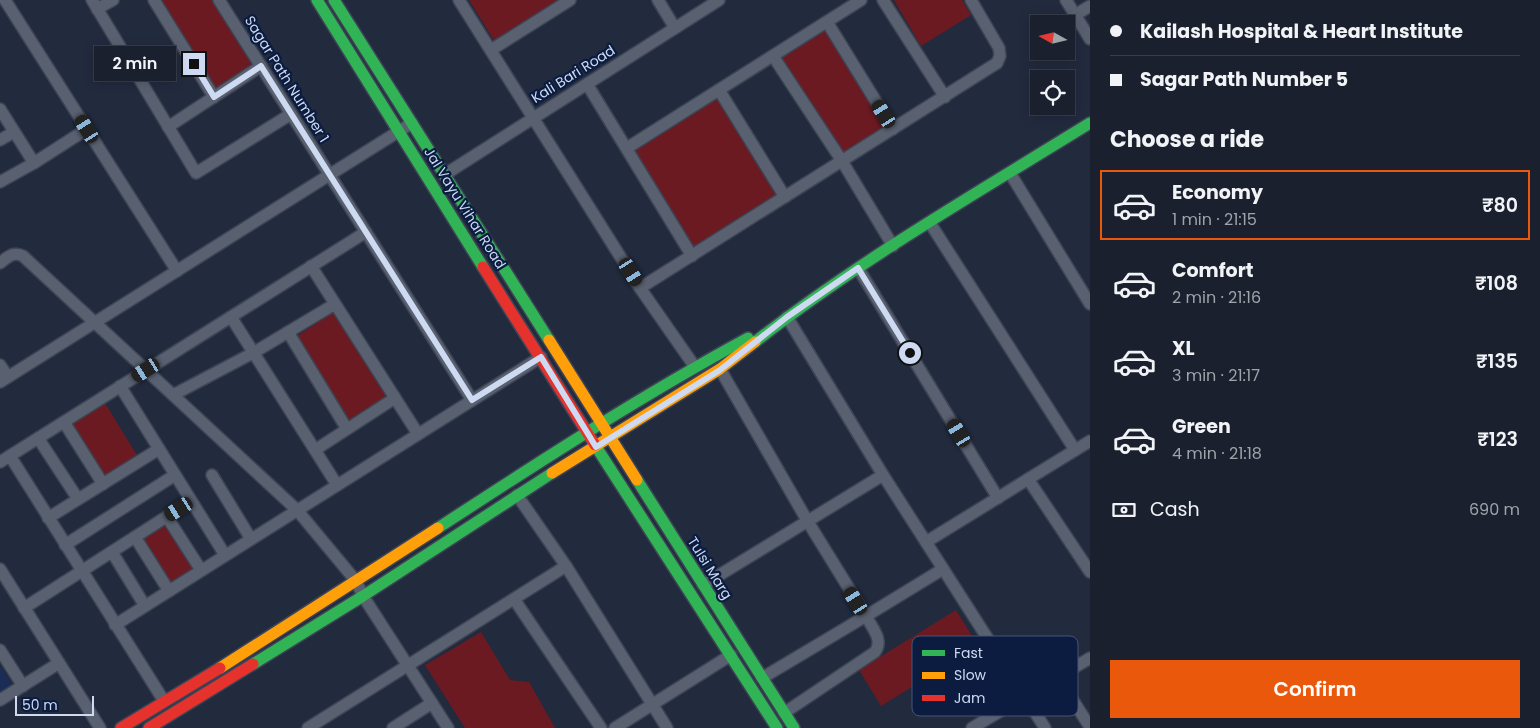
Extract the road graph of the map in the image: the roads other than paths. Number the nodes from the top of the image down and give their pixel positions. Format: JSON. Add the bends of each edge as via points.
{"nodes":[{"id":1,"x":5,"y":0,"type":"edge"},
{"id":2,"x":113,"y":0,"type":"edge"},
{"id":3,"x":154,"y":0,"type":"edge"},
{"id":4,"x":220,"y":0,"type":"edge"},
{"id":5,"x":317,"y":0,"type":"edge"},
{"id":6,"x":334,"y":0,"type":"edge"},
{"id":7,"x":459,"y":0,"type":"edge"},
{"id":8,"x":570,"y":0,"type":"edge"},
{"id":9,"x":658,"y":0,"type":"edge"},
{"id":10,"x":719,"y":0,"type":"edge"},
{"id":11,"x":861,"y":0,"type":"edge"},
{"id":12,"x":883,"y":0,"type":"edge"},
{"id":13,"x":971,"y":0,"type":"edge"},
{"id":14,"x":1066,"y":0,"type":"edge"},
{"id":15,"x":95,"y":5,"type":"edge"},
{"id":16,"x":1090,"y":6,"type":"edge"},
{"id":17,"x":1075,"y":15,"type":"junction"},
{"id":18,"x":827,"y":22,"type":"junction"},
{"id":19,"x":676,"y":28,"type":"junction"},
{"id":20,"x":1090,"y":39,"type":"edge"},
{"id":21,"x":491,"y":50,"type":"junction"},
{"id":22,"x":773,"y":56,"type":"junction"},
{"id":23,"x":261,"y":66,"type":"junction"},
{"id":24,"x":587,"y":84,"type":"junction"},
{"id":25,"x":719,"y":90,"type":"junction"},
{"id":26,"x":944,"y":96,"type":"junction"},
{"id":27,"x":214,"y":97,"type":"junction"},
{"id":28,"x":0,"y":108,"type":"edge"},
{"id":29,"x":291,"y":114,"type":"junction"},
{"id":30,"x":534,"y":117,"type":"junction"},
{"id":31,"x":412,"y":123,"type":"junction"},
{"id":32,"x":1087,"y":125,"type":"edge"},
{"id":33,"x":168,"y":126,"type":"junction"},
{"id":34,"x":87,"y":129,"type":"junction"},
{"id":35,"x":893,"y":129,"type":"junction"},
{"id":36,"x":399,"y":131,"type":"junction"},
{"id":37,"x":14,"y":132,"type":"junction"},
{"id":38,"x":1090,"y":138,"type":"edge"},
{"id":39,"x":0,"y":140,"type":"edge"},
{"id":40,"x":627,"y":148,"type":"junction"},
{"id":41,"x":842,"y":161,"type":"junction"},
{"id":42,"x":34,"y":163,"type":"junction"},
{"id":43,"x":1010,"y":173,"type":"junction"},
{"id":44,"x":330,"y":175,"type":"junction"},
{"id":45,"x":444,"y":175,"type":"junction"},
{"id":46,"x":0,"y":182,"type":"edge"},
{"id":47,"x":785,"y":197,"type":"junction"},
{"id":48,"x":930,"y":223,"type":"junction"},
{"id":49,"x":366,"y":232,"type":"junction"},
{"id":50,"x":893,"y":246,"type":"junction"},
{"id":51,"x":692,"y":256,"type":"junction"},
{"id":52,"x":0,"y":263,"type":"edge"},
{"id":53,"x":311,"y":266,"type":"junction"},
{"id":54,"x":858,"y":268,"type":"junction"},
{"id":55,"x":177,"y":271,"type":"junction"},
{"id":56,"x":640,"y":288,"type":"junction"},
{"id":57,"x":335,"y":304,"type":"junction"},
{"id":58,"x":1090,"y":304,"type":"edge"},
{"id":59,"x":231,"y":317,"type":"junction"},
{"id":60,"x":787,"y":317,"type":"junction"},
{"id":61,"x":94,"y":322,"type":"junction"},
{"id":62,"x":288,"y":332,"type":"junction"},
{"id":63,"x":253,"y":353,"type":"junction"},
{"id":64,"x":541,"y":357,"type":"junction"},
{"id":65,"x":0,"y":365,"type":"edge"},
{"id":66,"x":695,"y":367,"type":"junction"},
{"id":67,"x":146,"y":370,"type":"junction"},
{"id":68,"x":720,"y":370,"type":"junction"},
{"id":69,"x":4,"y":379,"type":"edge"},
{"id":70,"x":120,"y":386,"type":"junction"},
{"id":71,"x":173,"y":395,"type":"junction"},
{"id":72,"x":649,"y":396,"type":"junction"},
{"id":73,"x":394,"y":398,"type":"junction"},
{"id":74,"x":472,"y":400,"type":"junction"},
{"id":75,"x":656,"y":410,"type":"junction"},
{"id":76,"x":64,"y":422,"type":"junction"},
{"id":77,"x":602,"y":423,"type":"junction"},
{"id":78,"x":347,"y":429,"type":"junction"},
{"id":79,"x":586,"y":432,"type":"junction"},
{"id":80,"x":418,"y":434,"type":"junction"},
{"id":81,"x":38,"y":438,"type":"junction"},
{"id":82,"x":611,"y":438,"type":"junction"},
{"id":83,"x":1090,"y":442,"type":"edge"},
{"id":84,"x":596,"y":447,"type":"junction"},
{"id":85,"x":159,"y":448,"type":"junction"},
{"id":86,"x":315,"y":450,"type":"junction"},
{"id":87,"x":1075,"y":450,"type":"junction"},
{"id":88,"x":5,"y":459,"type":"edge"},
{"id":89,"x":175,"y":475,"type":"junction"},
{"id":90,"x":212,"y":475,"type":"dead end"},
{"id":91,"x":883,"y":475,"type":"junction"},
{"id":92,"x":1028,"y":479,"type":"junction"},
{"id":93,"x":103,"y":484,"type":"junction"},
{"id":94,"x":337,"y":485,"type":"junction"},
{"id":95,"x":517,"y":495,"type":"junction"},
{"id":96,"x":998,"y":498,"type":"junction"},
{"id":97,"x":78,"y":499,"type":"junction"},
{"id":98,"x":192,"y":501,"type":"junction"},
{"id":99,"x":297,"y":510,"type":"junction"},
{"id":100,"x":167,"y":517,"type":"junction"},
{"id":101,"x":48,"y":518,"type":"junction"},
{"id":102,"x":808,"y":522,"type":"junction"},
{"id":103,"x":135,"y":538,"type":"junction"},
{"id":104,"x":251,"y":539,"type":"junction"},
{"id":105,"x":926,"y":542,"type":"junction"},
{"id":106,"x":65,"y":545,"type":"junction"},
{"id":107,"x":112,"y":552,"type":"junction"},
{"id":108,"x":225,"y":555,"type":"junction"},
{"id":109,"x":566,"y":566,"type":"junction"},
{"id":110,"x":0,"y":569,"type":"edge"},
{"id":111,"x":943,"y":569,"type":"junction"},
{"id":112,"x":201,"y":570,"type":"junction"},
{"id":113,"x":82,"y":572,"type":"junction"},
{"id":114,"x":1090,"y":572,"type":"edge"},
{"id":115,"x":356,"y":581,"type":"junction"},
{"id":116,"x":703,"y":585,"type":"junction"},
{"id":117,"x":169,"y":591,"type":"junction"},
{"id":118,"x":363,"y":596,"type":"junction"},
{"id":119,"x":514,"y":599,"type":"junction"},
{"id":120,"x":145,"y":606,"type":"junction"},
{"id":121,"x":24,"y":608,"type":"junction"},
{"id":122,"x":866,"y":616,"type":"junction"},
{"id":123,"x":115,"y":625,"type":"junction"},
{"id":124,"x":986,"y":636,"type":"edge"},
{"id":125,"x":0,"y":650,"type":"edge"},
{"id":126,"x":731,"y":655,"type":"junction"},
{"id":127,"x":1090,"y":658,"type":"edge"},
{"id":128,"x":59,"y":663,"type":"junction"},
{"id":129,"x":409,"y":665,"type":"junction"},
{"id":130,"x":1078,"y":665,"type":"edge"},
{"id":131,"x":762,"y":678,"type":"junction"},
{"id":132,"x":23,"y":686,"type":"junction"},
{"id":133,"x":0,"y":700,"type":"edge"},
{"id":134,"x":164,"y":701,"type":"junction"},
{"id":135,"x":432,"y":703,"type":"junction"},
{"id":136,"x":653,"y":704,"type":"junction"},
{"id":137,"x":1078,"y":708,"type":"edge"},
{"id":138,"x":784,"y":713,"type":"junction"},
{"id":139,"x":993,"y":716,"type":"edge"},
{"id":140,"x":1037,"y":716,"type":"edge"},
{"id":141,"x":1090,"y":727,"type":"edge"},
{"id":142,"x":100,"y":728,"type":"edge"},
{"id":143,"x":121,"y":728,"type":"edge"},
{"id":144,"x":149,"y":728,"type":"edge"},
{"id":145,"x":308,"y":728,"type":"edge"},
{"id":146,"x":393,"y":728,"type":"edge"},
{"id":147,"x":448,"y":728,"type":"edge"},
{"id":148,"x":601,"y":728,"type":"edge"},
{"id":149,"x":615,"y":728,"type":"edge"},
{"id":150,"x":667,"y":728,"type":"edge"},
{"id":151,"x":777,"y":728,"type":"edge"},
{"id":152,"x":794,"y":728,"type":"edge"},
{"id":153,"x":972,"y":728,"type":"edge"},
{"id":154,"x":1045,"y":728,"type":"edge"}],
"edges":[{"from":1,"to":34,"type":"street"},
{"from":2,"to":15,"type":"street"},
{"from":3,"to":27,"type":"street"},
{"from":4,"to":23,"type":"street","name":"Sagar Path Number 1"},
{"from":5,"to":36,"type":"street","name":"Jal Vayu Vihar Road"},
{"from":6,"to":31,"type":"street","name":"Jal Vayu Vihar Road"},
{"from":7,"to":21,"type":"street"},
{"from":8,"to":21,"type":"street"},
{"from":9,"to":19,"type":"street"},
{"from":10,"to":19,"type":"street","name":"Kali Bari Road"},
{"from":11,"to":18,"type":"street"},
{"from":12,"to":26,"type":"street"},
{"from":13,"to":26,"type":"street","via":[[1000,56],[997,63]]},
{"from":14,"to":17,"type":"street"},
{"from":15,"to":33,"type":"street"},
{"from":16,"to":17,"type":"street"},
{"from":17,"to":20,"type":"street"},
{"from":18,"to":22,"type":"street"},
{"from":18,"to":35,"type":"street"},
{"from":19,"to":24,"type":"street","name":"Kali Bari Road"},
{"from":21,"to":30,"type":"street"},
{"from":22,"to":25,"type":"street"},
{"from":22,"to":41,"type":"street"},
{"from":23,"to":27,"type":"street"},
{"from":23,"to":29,"type":"street","name":"Sagar Path Number 1"},
{"from":24,"to":30,"type":"street","name":"Kali Bari Road"},
{"from":24,"to":40,"type":"street"},
{"from":25,"to":40,"type":"street"},
{"from":25,"to":47,"type":"street"},
{"from":26,"to":35,"type":"street"},
{"from":27,"to":33,"type":"street"},
{"from":28,"to":37,"type":"street"},
{"from":29,"to":33,"type":"street","via":[[196,173]]},
{"from":29,"to":44,"type":"street","name":"Sagar Path Number 1"},
{"from":30,"to":45,"type":"street","name":"Kali Bari Road"},
{"from":30,"to":56,"type":"street"},
{"from":31,"to":36,"type":"street"},
{"from":31,"to":45,"type":"street","name":"Jal Vayu Vihar Road"},
{"from":32,"to":38,"type":"street"},
{"from":32,"to":43,"type":"street"},
{"from":34,"to":42,"type":"street"},
{"from":34,"to":55,"type":"street"},
{"from":35,"to":41,"type":"street"},
{"from":36,"to":44,"type":"street"},
{"from":36,"to":64,"type":"street","name":"Jal Vayu Vihar Road"},
{"from":37,"to":39,"type":"street"},
{"from":37,"to":42,"type":"street"},
{"from":40,"to":51,"type":"street"},
{"from":41,"to":47,"type":"street"},
{"from":41,"to":50,"type":"street"},
{"from":42,"to":46,"type":"street"},
{"from":43,"to":48,"type":"street"},
{"from":43,"to":58,"type":"street"},
{"from":44,"to":49,"type":"street","name":"Sagar Path Number 1"},
{"from":44,"to":55,"type":"street"},
{"from":45,"to":77,"type":"street","name":"Jal Vayu Vihar Road"},
{"from":47,"to":51,"type":"street"},
{"from":48,"to":50,"type":"street"},
{"from":48,"to":87,"type":"street"},
{"from":49,"to":53,"type":"street"},
{"from":49,"to":74,"type":"street","name":"Sagar Path Number 1"},
{"from":50,"to":54,"type":"street"},
{"from":51,"to":56,"type":"street"},
{"from":52,"to":61,"type":"street","via":[[12,254],[23,256]]},
{"from":53,"to":57,"type":"street"},
{"from":53,"to":59,"type":"street"},
{"from":54,"to":60,"type":"street"},
{"from":54,"to":96,"type":"street"},
{"from":55,"to":61,"type":"street"},
{"from":56,"to":66,"type":"street"},
{"from":57,"to":62,"type":"street"},
{"from":57,"to":73,"type":"street"},
{"from":59,"to":63,"type":"street"},
{"from":59,"to":67,"type":"street"},
{"from":60,"to":66,"type":"street"},
{"from":60,"to":68,"type":"street"},
{"from":60,"to":91,"type":"street"},
{"from":61,"to":67,"type":"street"},
{"from":61,"to":69,"type":"street"},
{"from":62,"to":63,"type":"street"},
{"from":62,"to":78,"type":"street"},
{"from":63,"to":71,"type":"street"},
{"from":63,"to":86,"type":"street"},
{"from":64,"to":74,"type":"street"},
{"from":64,"to":79,"type":"street","name":"Jal Vayu Vihar Road"},
{"from":65,"to":69,"type":"street"},
{"from":66,"to":72,"type":"street"},
{"from":67,"to":70,"type":"street"},
{"from":67,"to":71,"type":"street"},
{"from":68,"to":75,"type":"street"},
{"from":68,"to":102,"type":"street"},
{"from":70,"to":76,"type":"street"},
{"from":70,"to":85,"type":"street"},
{"from":71,"to":99,"type":"street"},
{"from":72,"to":75,"type":"street"},
{"from":72,"to":77,"type":"street"},
{"from":73,"to":78,"type":"street"},
{"from":73,"to":80,"type":"street"},
{"from":74,"to":80,"type":"street"},
{"from":75,"to":82,"type":"street"},
{"from":76,"to":81,"type":"street"},
{"from":76,"to":93,"type":"street"},
{"from":77,"to":79,"type":"street"},
{"from":77,"to":82,"type":"street","name":"Tulsi Marg"},
{"from":78,"to":86,"type":"street"},
{"from":79,"to":84,"type":"street"},
{"from":79,"to":115,"type":"street"},
{"from":80,"to":94,"type":"street"},
{"from":81,"to":88,"type":"street"},
{"from":81,"to":97,"type":"street"},
{"from":82,"to":84,"type":"street"},
{"from":82,"to":116,"type":"street","name":"Tulsi Marg"},
{"from":83,"to":87,"type":"street"},
{"from":84,"to":95,"type":"street"},
{"from":84,"to":126,"type":"street"},
{"from":85,"to":89,"type":"street"},
{"from":85,"to":93,"type":"street"},
{"from":86,"to":94,"type":"street"},
{"from":87,"to":92,"type":"street"},
{"from":88,"to":101,"type":"street"},
{"from":89,"to":98,"type":"street"},
{"from":89,"to":106,"type":"street"},
{"from":90,"to":104,"type":"street"},
{"from":91,"to":102,"type":"street"},
{"from":91,"to":105,"type":"street"},
{"from":92,"to":96,"type":"street"},
{"from":92,"to":114,"type":"street"},
{"from":93,"to":97,"type":"street"},
{"from":94,"to":99,"type":"street"},
{"from":95,"to":109,"type":"street"},
{"from":95,"to":118,"type":"street"},
{"from":96,"to":105,"type":"street"},
{"from":97,"to":101,"type":"street"},
{"from":98,"to":100,"type":"street"},
{"from":98,"to":108,"type":"street"},
{"from":99,"to":104,"type":"street"},
{"from":99,"to":115,"type":"street"},
{"from":100,"to":103,"type":"street"},
{"from":100,"to":112,"type":"street"},
{"from":101,"to":106,"type":"street"},
{"from":102,"to":116,"type":"street"},
{"from":102,"to":122,"type":"street"},
{"from":103,"to":107,"type":"street"},
{"from":103,"to":117,"type":"street"},
{"from":104,"to":108,"type":"street"},
{"from":105,"to":111,"type":"street"},
{"from":106,"to":113,"type":"street"},
{"from":107,"to":113,"type":"street"},
{"from":107,"to":120,"type":"street"},
{"from":108,"to":112,"type":"street"},
{"from":109,"to":119,"type":"street"},
{"from":109,"to":136,"type":"street"},
{"from":110,"to":121,"type":"street"},
{"from":111,"to":122,"type":"street"},
{"from":111,"to":124,"type":"street"},
{"from":112,"to":117,"type":"street"},
{"from":113,"to":121,"type":"street"},
{"from":113,"to":123,"type":"street"},
{"from":115,"to":118,"type":"street"},
{"from":115,"to":134,"type":"street","via":[[238,658]]},
{"from":116,"to":131,"type":"street","name":"Tulsi Marg"},
{"from":117,"to":120,"type":"street"},
{"from":118,"to":129,"type":"street"},
{"from":118,"to":144,"type":"street"},
{"from":119,"to":129,"type":"street"},
{"from":119,"to":148,"type":"street"},
{"from":120,"to":123,"type":"street"},
{"from":121,"to":128,"type":"street"},
{"from":122,"to":131,"type":"street"},
{"from":122,"to":138,"type":"street","via":[[879,641],[875,652]]},
{"from":123,"to":134,"type":"street"},
{"from":125,"to":132,"type":"street"},
{"from":126,"to":136,"type":"street"},
{"from":126,"to":151,"type":"street"},
{"from":127,"to":130,"type":"street"},
{"from":128,"to":132,"type":"street"},
{"from":128,"to":142,"type":"street"},
{"from":129,"to":135,"type":"street"},
{"from":129,"to":145,"type":"street"},
{"from":131,"to":138,"type":"street","name":"Tulsi Marg"},
{"from":132,"to":133,"type":"street"},
{"from":134,"to":143,"type":"street"},
{"from":135,"to":146,"type":"street"},
{"from":135,"to":147,"type":"street"},
{"from":136,"to":149,"type":"street"},
{"from":136,"to":150,"type":"street"},
{"from":137,"to":141,"type":"street"},
{"from":138,"to":152,"type":"street","name":"Tulsi Marg"},
{"from":139,"to":153,"type":"street"},
{"from":140,"to":154,"type":"street"}]}
